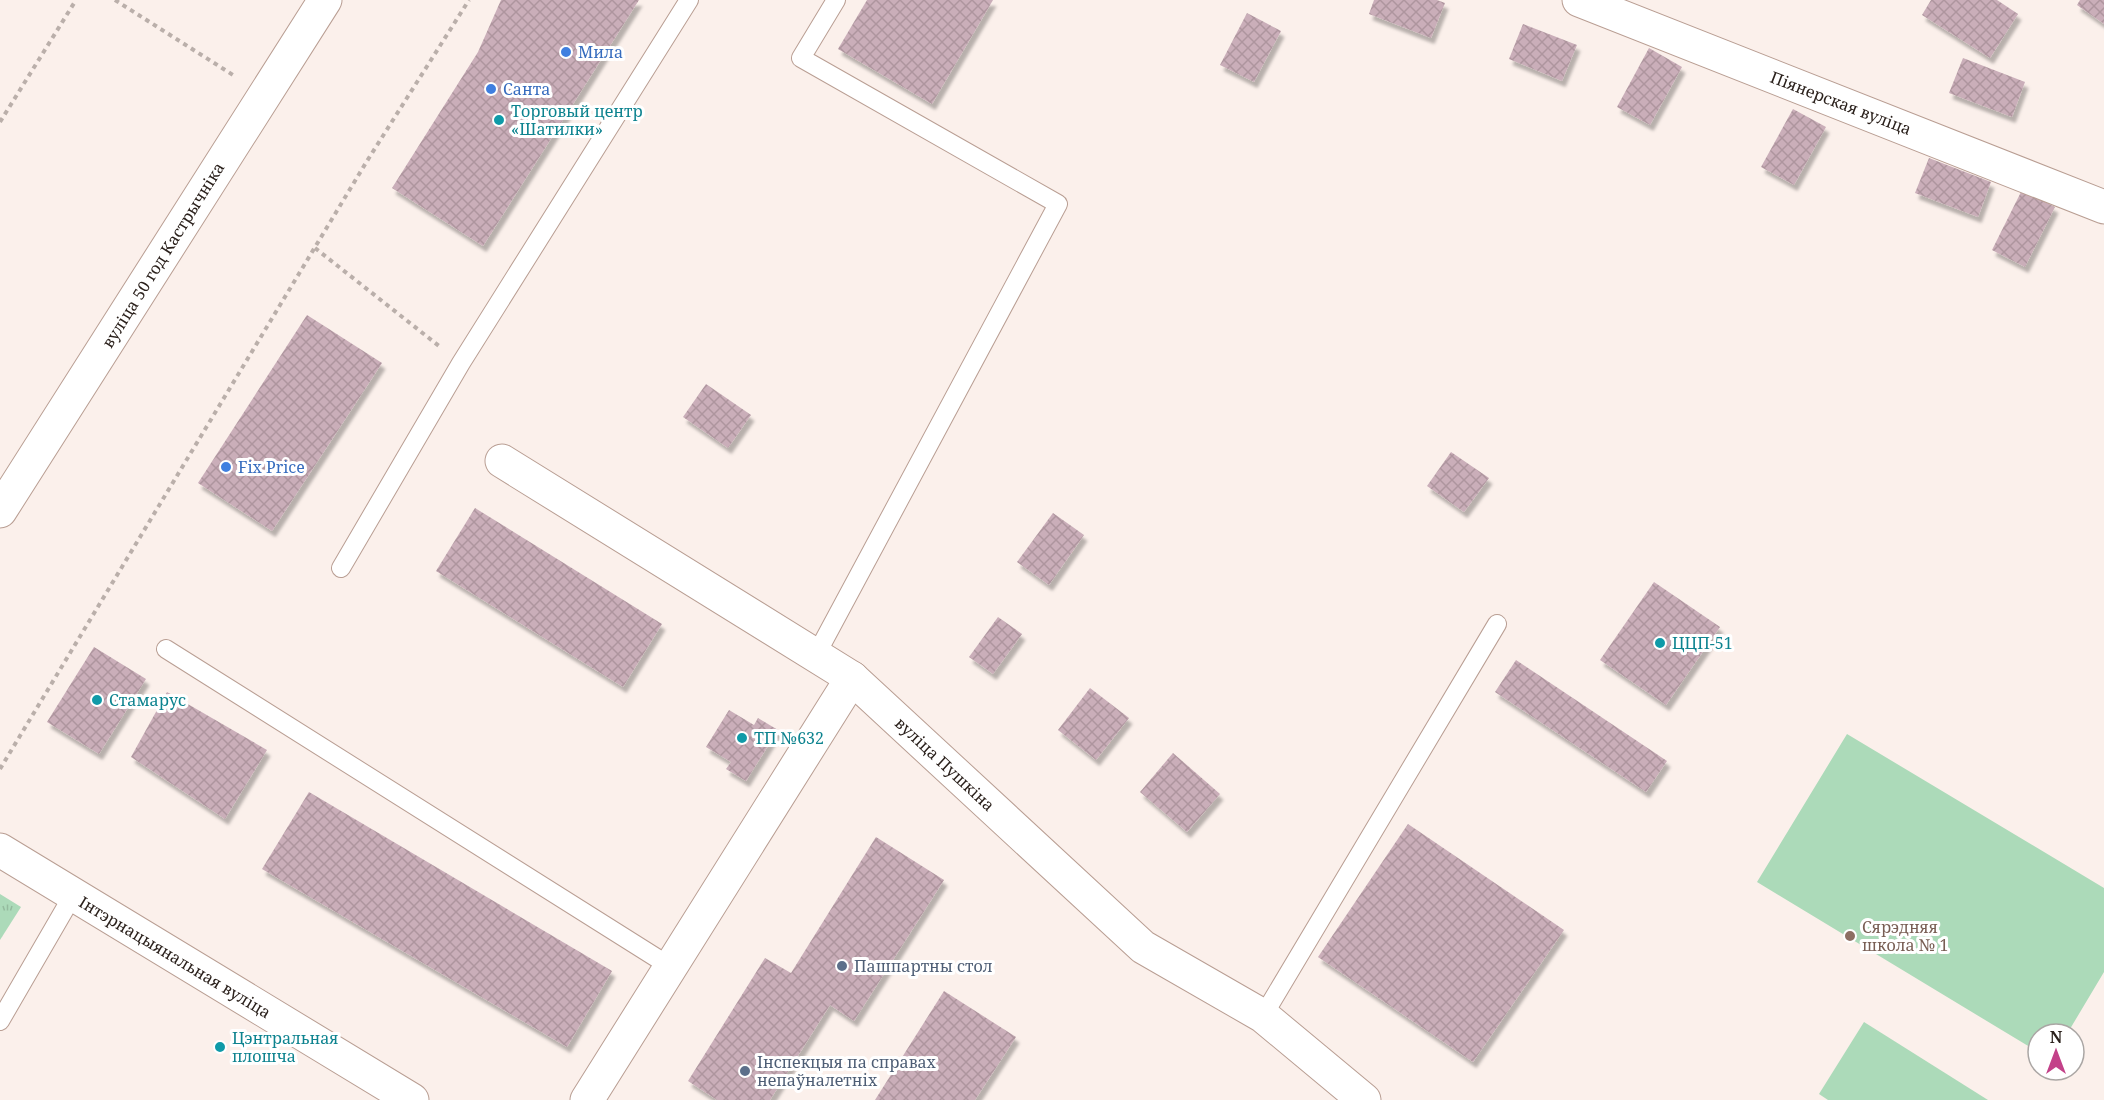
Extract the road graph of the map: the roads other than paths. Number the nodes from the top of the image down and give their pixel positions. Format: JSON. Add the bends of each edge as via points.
{"nodes":[{"id":1,"x":325,"y":0,"type":"edge"},
{"id":2,"x":689,"y":0,"type":"edge"},
{"id":3,"x":836,"y":0,"type":"edge"},
{"id":4,"x":1579,"y":0,"type":"edge"},
{"id":5,"x":2100,"y":196,"type":"edge"},
{"id":6,"x":502,"y":461,"type":"dead end"},
{"id":7,"x":2,"y":503,"type":"edge"},
{"id":8,"x":340,"y":568,"type":"dead end"},
{"id":9,"x":1497,"y":624,"type":"dead end"},
{"id":10,"x":166,"y":649,"type":"dead end"},
{"id":11,"x":816,"y":655,"type":"junction"},
{"id":12,"x":852,"y":678,"type":"junction"},
{"id":13,"x":0,"y":850,"type":"edge"},
{"id":14,"x":73,"y":895,"type":"junction"},
{"id":15,"x":671,"y":967,"type":"junction"},
{"id":16,"x":1263,"y":1016,"type":"junction"},
{"id":17,"x":0,"y":1021,"type":"edge"},
{"id":18,"x":412,"y":1100,"type":"edge"},
{"id":19,"x":587,"y":1100,"type":"edge"},
{"id":20,"x":1364,"y":1100,"type":"edge"}],
"edges":[{"from":1,"to":7,"type":"street","name":"вуліца 50 год Кастрычніка"},
{"from":2,"to":8,"type":"lane","via":[[461,363]]},
{"from":3,"to":11,"type":"lane","via":[[801,58],[1058,204]]},
{"from":4,"to":5,"type":"street","name":"Піянерская вуліца"},
{"from":6,"to":11,"type":"street","name":"вуліца Пушкіна"},
{"from":9,"to":16,"type":"lane"},
{"from":10,"to":15,"type":"lane"},
{"from":11,"to":12,"type":"street","name":"вуліца Пушкіна"},
{"from":12,"to":15,"type":"street"},
{"from":12,"to":16,"type":"street","name":"вуліца Пушкіна","via":[[1143,947]]},
{"from":13,"to":14,"type":"street","name":"Інтэрнацыянальная вуліца"},
{"from":14,"to":17,"type":"lane"},
{"from":14,"to":18,"type":"street","name":"Інтэрнацыянальная вуліца"},
{"from":15,"to":19,"type":"street"},
{"from":16,"to":20,"type":"street","name":"вуліца Пушкіна"}]}
